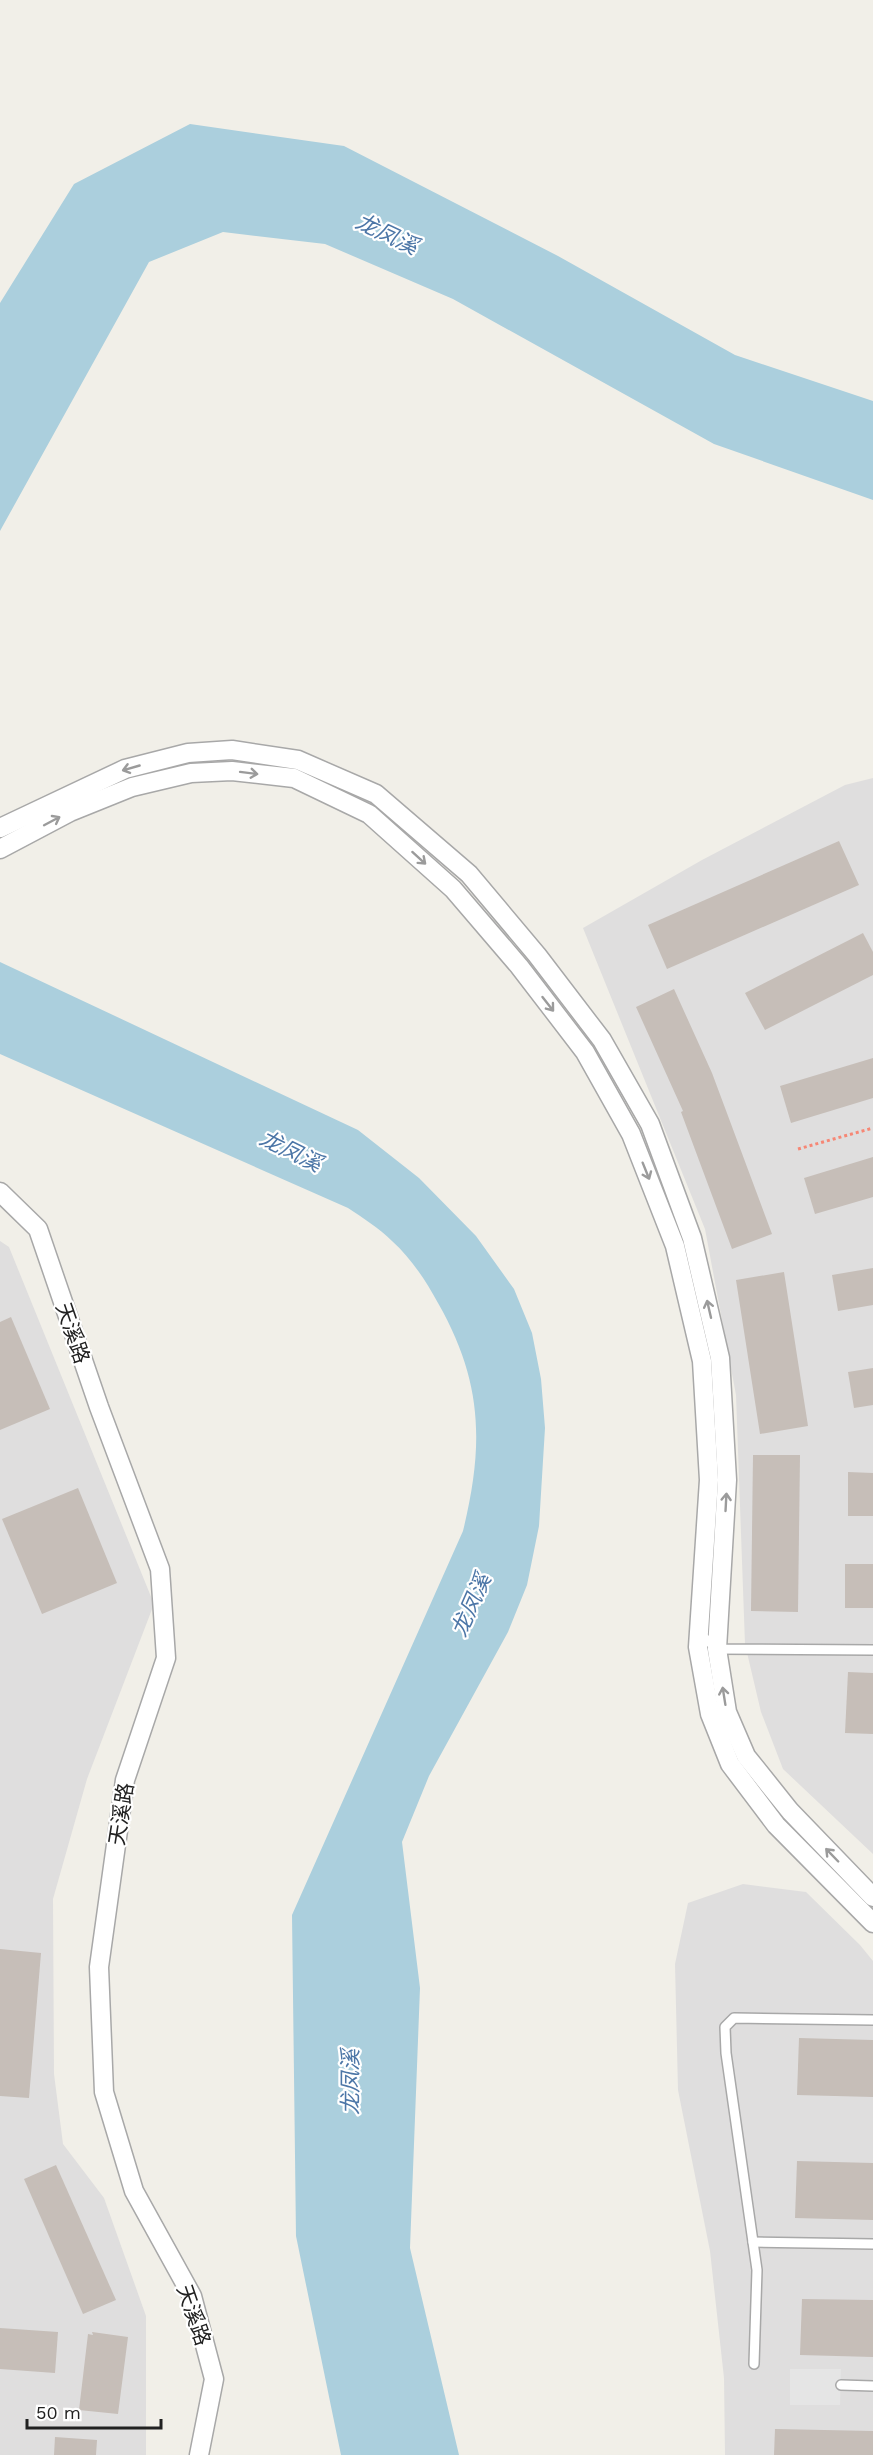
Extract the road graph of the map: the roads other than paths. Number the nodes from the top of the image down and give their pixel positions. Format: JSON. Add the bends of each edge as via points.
{"nodes":[{"id":1,"x":0,"y":828,"type":"edge"},
{"id":2,"x":0,"y":849,"type":"edge"},
{"id":3,"x":0,"y":1192,"type":"edge"},
{"id":4,"x":699,"y":1633,"type":"junction"},
{"id":5,"x":717,"y":1649,"type":"junction"},
{"id":6,"x":873,"y":1650,"type":"edge"},
{"id":7,"x":702,"y":1666,"type":"junction"},
{"id":8,"x":873,"y":1897,"type":"edge"},
{"id":9,"x":873,"y":1923,"type":"edge"},
{"id":10,"x":873,"y":2020,"type":"edge"},
{"id":11,"x":753,"y":2242,"type":"junction"},
{"id":12,"x":873,"y":2244,"type":"edge"},
{"id":13,"x":754,"y":2364,"type":"dead end"},
{"id":14,"x":841,"y":2385,"type":"dead end"},
{"id":15,"x":873,"y":2386,"type":"edge"},
{"id":16,"x":199,"y":2455,"type":"edge"}],
"edges":[{"from":5,"to":1,"type":"street","one_way":true,"via":[[727,1480],[720,1358],[692,1238],[654,1134],[602,1040],[469,874],[376,794],[298,760],[232,750],[188,753],[124,769]]},
{"from":2,"to":4,"type":"street","one_way":true,"via":[[70,812],[132,787],[191,773],[232,771],[294,778],[369,814],[453,890],[519,966],[585,1052],[631,1134],[675,1246],[702,1361],[709,1480]]},
{"from":3,"to":16,"type":"street","name":"天溪路","via":[[38,1229],[160,1569],[166,1658],[125,1780],[99,1967],[104,2092],[134,2191],[192,2296],[201,2327],[214,2379]]},
{"from":4,"to":5,"type":"lane"},
{"from":4,"to":7,"type":"street"},
{"from":5,"to":6,"type":"lane"},
{"from":5,"to":7,"type":"lane"},
{"from":8,"to":5,"type":"street","one_way":true,"via":[[790,1811],[746,1756],[727,1712]]},
{"from":7,"to":9,"type":"street","via":[[710,1714],[730,1764],[776,1825]]},
{"from":10,"to":11,"type":"lane","via":[[734,2018],[725,2027]]},
{"from":11,"to":12,"type":"lane"},
{"from":11,"to":13,"type":"lane","via":[[757,2270]]},
{"from":14,"to":15,"type":"lane"}]}
